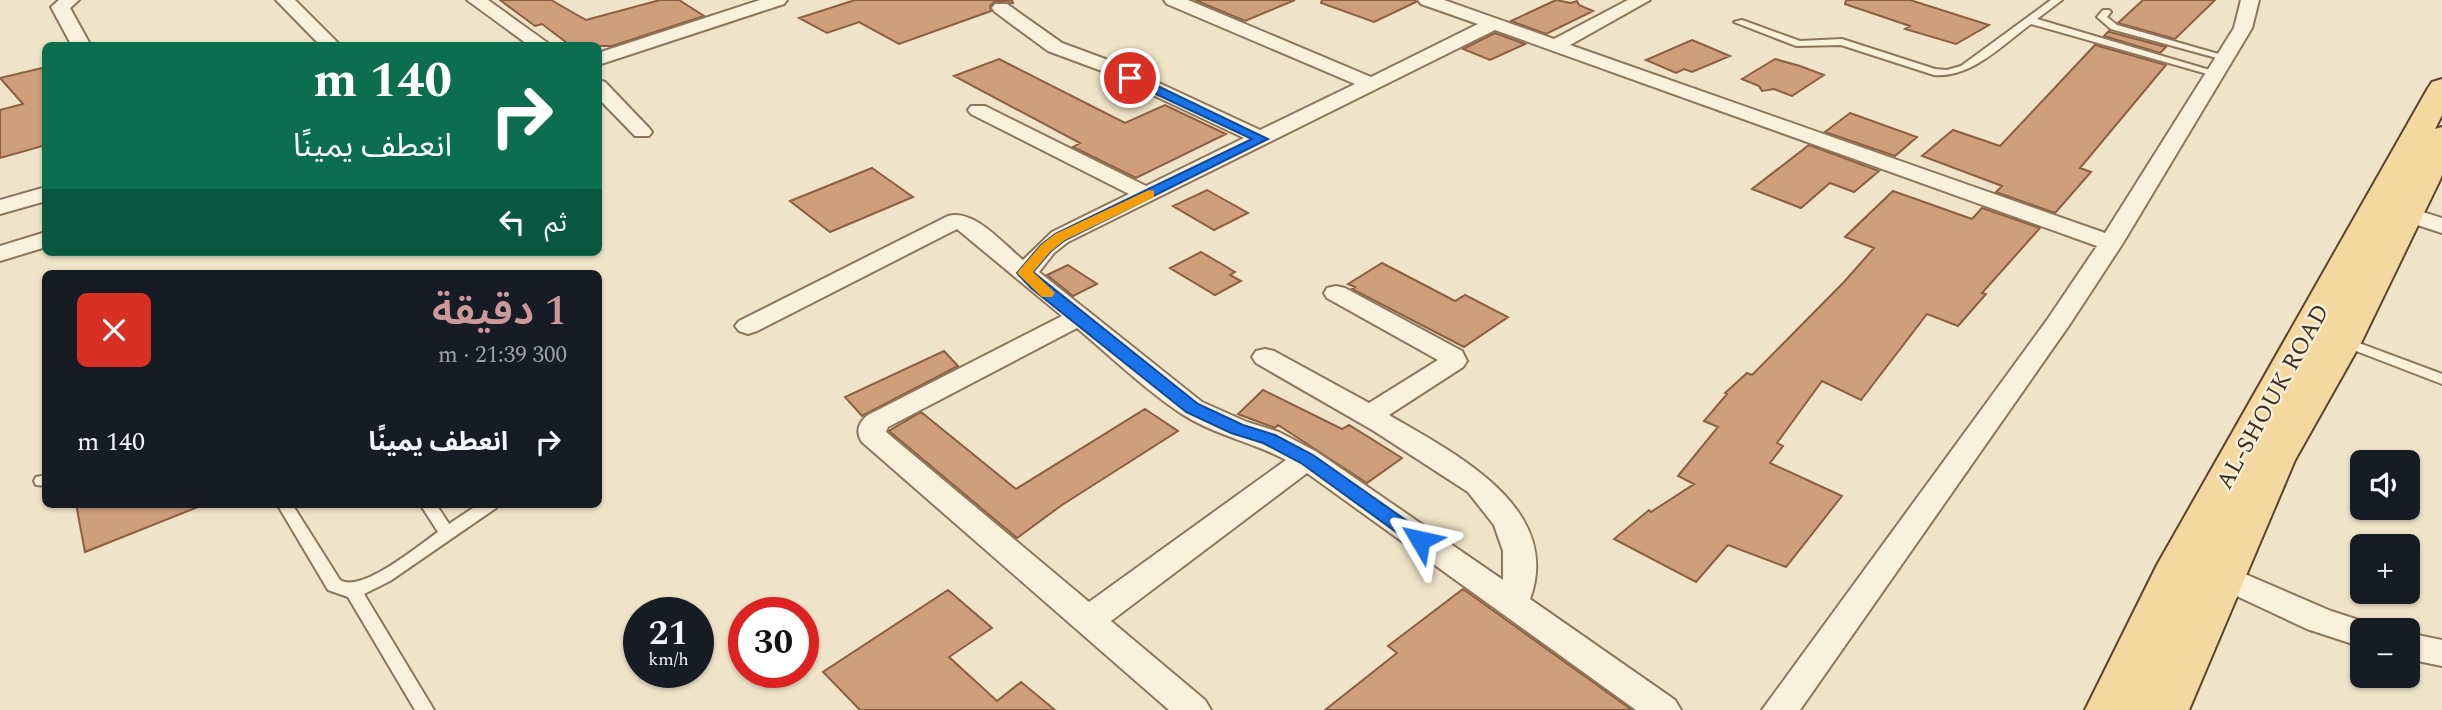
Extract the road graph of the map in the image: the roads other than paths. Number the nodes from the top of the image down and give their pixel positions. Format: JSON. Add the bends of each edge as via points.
{"nodes":[{"id":1,"x":70,"y":0,"type":"edge"},
{"id":2,"x":285,"y":0,"type":"edge"},
{"id":3,"x":476,"y":0,"type":"edge"},
{"id":4,"x":778,"y":0,"type":"edge"},
{"id":5,"x":1173,"y":0,"type":"edge"},
{"id":6,"x":1427,"y":0,"type":"edge"},
{"id":7,"x":1641,"y":0,"type":"edge"},
{"id":8,"x":2057,"y":0,"type":"edge"},
{"id":9,"x":2250,"y":0,"type":"edge"},
{"id":10,"x":1001,"y":8,"type":"dead end"},
{"id":11,"x":2106,"y":12,"type":"dead end"},
{"id":12,"x":2029,"y":20,"type":"junction"},
{"id":13,"x":1739,"y":22,"type":"dead end"},
{"id":14,"x":1493,"y":24,"type":"junction"},
{"id":15,"x":80,"y":42,"type":"edge"},
{"id":16,"x":328,"y":42,"type":"edge"},
{"id":17,"x":536,"y":42,"type":"edge"},
{"id":18,"x":1554,"y":47,"type":"junction"},
{"id":19,"x":602,"y":58,"type":"edge"},
{"id":20,"x":2219,"y":65,"type":"junction"},
{"id":21,"x":1371,"y":84,"type":"junction"},
{"id":22,"x":2442,"y":88,"type":"edge"},
{"id":23,"x":602,"y":90,"type":"edge"},
{"id":24,"x":978,"y":110,"type":"dead end"},
{"id":25,"x":642,"y":132,"type":"dead end"},
{"id":26,"x":2442,"y":138,"type":"edge"},
{"id":27,"x":1262,"y":139,"type":"junction"},
{"id":28,"x":42,"y":195,"type":"edge"},
{"id":29,"x":1147,"y":195,"type":"junction"},
{"id":30,"x":0,"y":207,"type":"edge"},
{"id":31,"x":2425,"y":220,"type":"edge"},
{"id":32,"x":42,"y":240,"type":"edge"},
{"id":33,"x":2111,"y":243,"type":"junction"},
{"id":34,"x":0,"y":254,"type":"edge"},
{"id":35,"x":1025,"y":273,"type":"junction"},
{"id":36,"x":1336,"y":293,"type":"dead end"},
{"id":37,"x":1077,"y":317,"type":"junction"},
{"id":38,"x":748,"y":326,"type":"dead end"},
{"id":39,"x":2343,"y":341,"type":"junction"},
{"id":40,"x":1265,"y":358,"type":"dead end"},
{"id":41,"x":2442,"y":379,"type":"edge"},
{"id":42,"x":1370,"y":415,"type":"junction"},
{"id":43,"x":1307,"y":459,"type":"junction"},
{"id":44,"x":286,"y":508,"type":"edge"},
{"id":45,"x":431,"y":508,"type":"edge"},
{"id":46,"x":484,"y":508,"type":"edge"},
{"id":47,"x":447,"y":533,"type":"junction"},
{"id":48,"x":2221,"y":550,"type":"junction"},
{"id":49,"x":352,"y":589,"type":"junction"},
{"id":50,"x":1511,"y":605,"type":"junction"},
{"id":51,"x":1089,"y":620,"type":"junction"},
{"id":52,"x":2350,"y":630,"type":"edge"},
{"id":53,"x":2420,"y":648,"type":"edge"},
{"id":54,"x":2442,"y":653,"type":"edge"},
{"id":55,"x":425,"y":710,"type":"edge"},
{"id":56,"x":1193,"y":710,"type":"edge"},
{"id":57,"x":1663,"y":710,"type":"edge"},
{"id":58,"x":1780,"y":710,"type":"edge"},
{"id":59,"x":2110,"y":710,"type":"edge"},
{"id":60,"x":2163,"y":710,"type":"edge"}],
"edges":[{"from":1,"to":15,"type":"street","via":[[60,7]]},
{"from":2,"to":16,"type":"street"},
{"from":3,"to":17,"type":"street"},
{"from":4,"to":19,"type":"street"},
{"from":5,"to":21,"type":"street"},
{"from":6,"to":14,"type":"street"},
{"from":7,"to":18,"type":"street"},
{"from":8,"to":12,"type":"lane"},
{"from":9,"to":20,"type":"street","via":[[2243,28]]},
{"from":10,"to":27,"type":"street","via":[[1055,47],[1109,67]]},
{"from":11,"to":20,"type":"lane","via":[[2102,17],[2114,27]]},
{"from":12,"to":13,"type":"lane","via":[[1965,68],[1947,74],[1842,42],[1799,44]]},
{"from":12,"to":20,"type":"lane"},
{"from":14,"to":18,"type":"street"},
{"from":14,"to":21,"type":"street"},
{"from":18,"to":33,"type":"street"},
{"from":20,"to":33,"type":"street"},
{"from":21,"to":27,"type":"street"},
{"from":22,"to":48,"type":"main road","name":"AL-SHOUK ROAD","via":[[2361,242]]},
{"from":23,"to":25,"type":"street"},
{"from":24,"to":29,"type":"street"},
{"from":26,"to":31,"type":"main road","name":"AL-SHOUK ROAD"},
{"from":27,"to":29,"type":"street"},
{"from":28,"to":30,"type":"street"},
{"from":29,"to":35,"type":"street","via":[[1060,237]]},
{"from":31,"to":39,"type":"main road","name":"AL-SHOUK ROAD"},
{"from":32,"to":34,"type":"street"},
{"from":33,"to":58,"type":"street","via":[[2000,406]]},
{"from":35,"to":37,"type":"street"},
{"from":35,"to":38,"type":"street","via":[[956,221]]},
{"from":36,"to":42,"type":"street","via":[[1453,357],[1454,361]]},
{"from":37,"to":43,"type":"street","via":[[1192,408]]},
{"from":37,"to":51,"type":"street","via":[[877,421],[871,430],[874,439]]},
{"from":39,"to":41,"type":"lane"},
{"from":39,"to":48,"type":"main road","name":"AL-SHOUK ROAD"},
{"from":40,"to":42,"type":"street"},
{"from":42,"to":50,"type":"street","via":[[1461,472],[1494,500],[1520,554],[1518,591]]},
{"from":43,"to":50,"type":"street"},
{"from":43,"to":51,"type":"street"},
{"from":44,"to":49,"type":"lane","via":[[338,589]]},
{"from":45,"to":47,"type":"lane"},
{"from":46,"to":47,"type":"lane"},
{"from":47,"to":49,"type":"lane","via":[[384,578]]},
{"from":48,"to":52,"type":"street","via":[[2319,620]]},
{"from":48,"to":59,"type":"main road","name":"AL-SHOUK ROAD","via":[[2151,622]]},
{"from":48,"to":60,"type":"main road","name":"AL-SHOUK ROAD"},
{"from":49,"to":55,"type":"lane"},
{"from":50,"to":57,"type":"street"},
{"from":51,"to":56,"type":"street"},
{"from":53,"to":54,"type":"street"}]}
